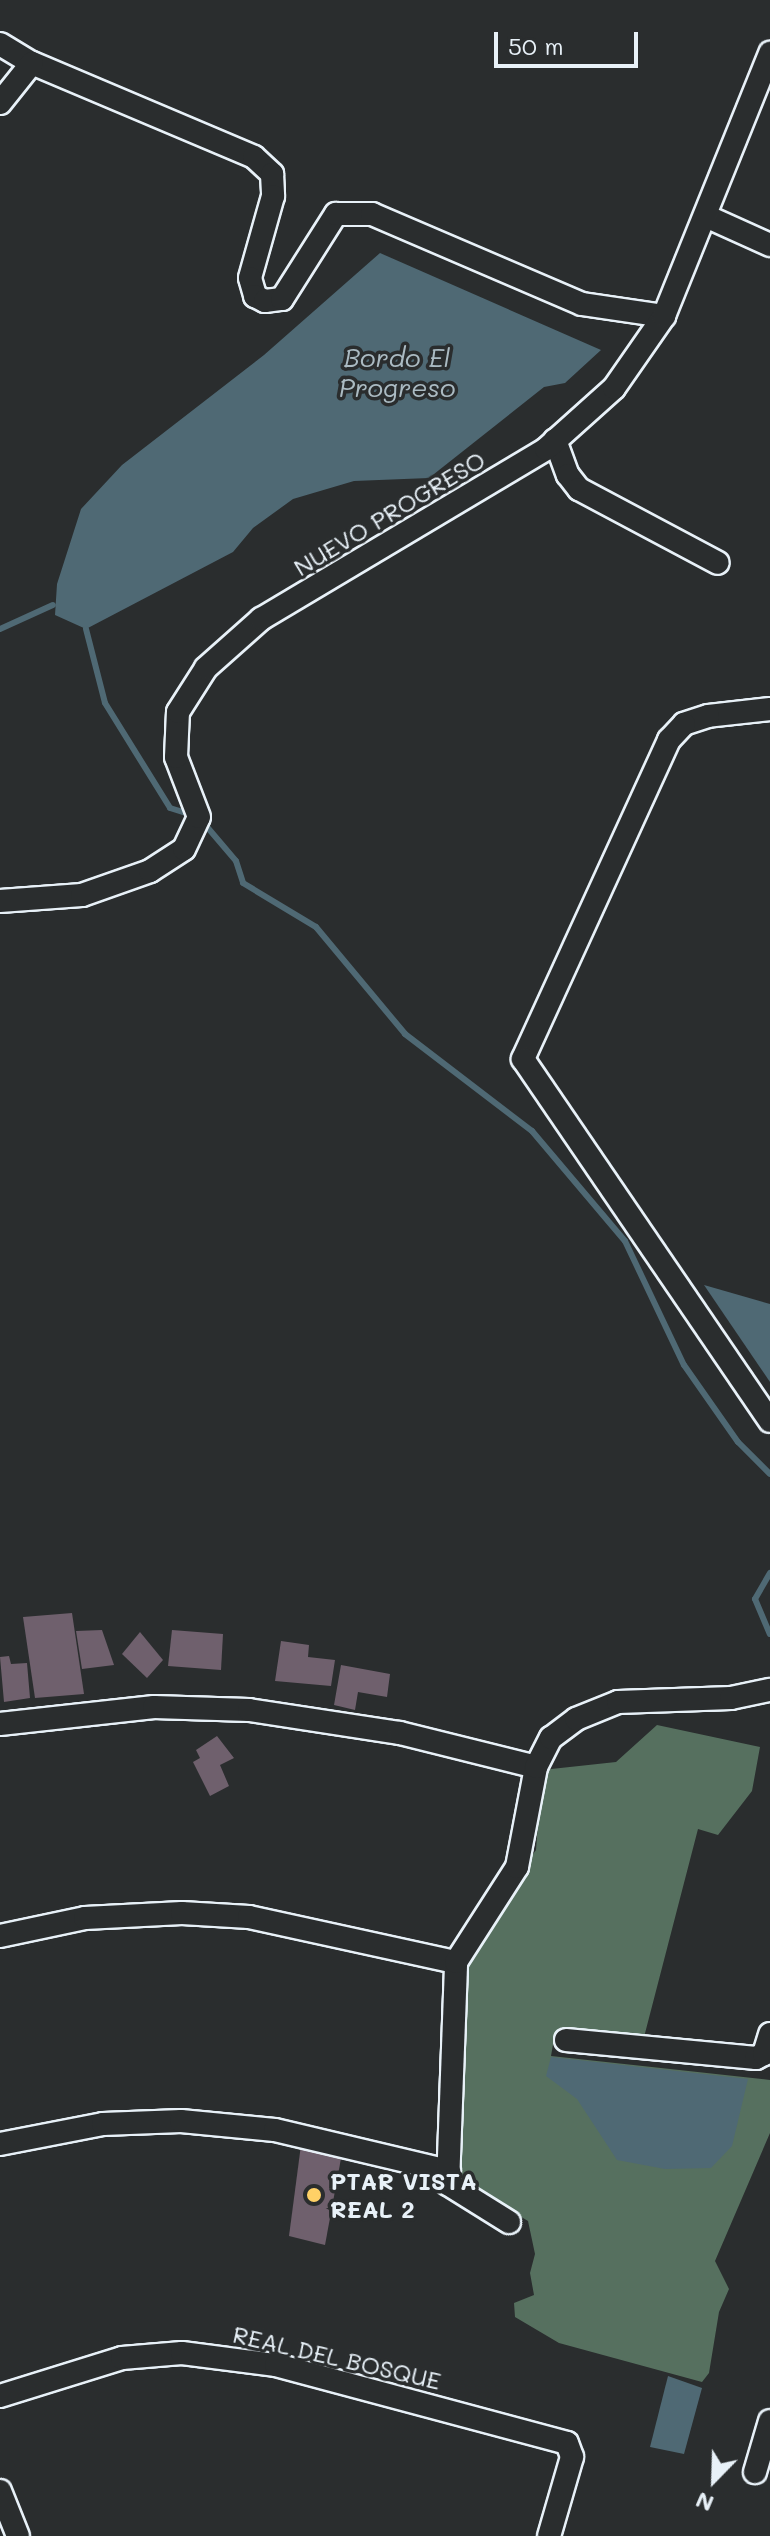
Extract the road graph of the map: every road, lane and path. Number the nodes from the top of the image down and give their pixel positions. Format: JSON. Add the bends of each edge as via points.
{"nodes":[{"id":1,"x":0,"y":44,"type":"edge"},
{"id":2,"x":770,"y":53,"type":"edge"},
{"id":3,"x":32,"y":63,"type":"junction"},
{"id":4,"x":0,"y":103,"type":"edge"},
{"id":5,"x":708,"y":217,"type":"junction"},
{"id":6,"x":770,"y":245,"type":"edge"},
{"id":7,"x":664,"y":316,"type":"junction"},
{"id":8,"x":555,"y":440,"type":"junction"},
{"id":9,"x":718,"y":563,"type":"dead end"},
{"id":10,"x":770,"y":709,"type":"edge"},
{"id":11,"x":0,"y":901,"type":"edge"},
{"id":12,"x":770,"y":1421,"type":"edge"},
{"id":13,"x":770,"y":1690,"type":"edge"},
{"id":14,"x":0,"y":1724,"type":"edge"},
{"id":15,"x":536,"y":1767,"type":"junction"},
{"id":16,"x":0,"y":1936,"type":"edge"},
{"id":17,"x":456,"y":1962,"type":"junction"},
{"id":18,"x":770,"y":2034,"type":"edge"},
{"id":19,"x":566,"y":2040,"type":"dead end"},
{"id":20,"x":0,"y":2144,"type":"edge"},
{"id":21,"x":449,"y":2171,"type":"junction"},
{"id":22,"x":509,"y":2222,"type":"dead end"},
{"id":23,"x":0,"y":2396,"type":"edge"},
{"id":24,"x":770,"y":2421,"type":"edge"},
{"id":25,"x":755,"y":2472,"type":"dead end"},
{"id":26,"x":0,"y":2491,"type":"edge"},
{"id":27,"x":18,"y":2536,"type":"edge"},
{"id":28,"x":549,"y":2536,"type":"edge"}],
"edges":[{"from":1,"to":3,"type":"street"},
{"from":2,"to":5,"type":"street","name":"NUEVO PROGRESO"},
{"from":3,"to":4,"type":"street"},
{"from":3,"to":7,"type":"street","via":[[254,157],[272,174],[273,196],[250,278],[255,296],[265,301],[282,299],[336,214],[372,214],[582,304]]},
{"from":5,"to":6,"type":"street"},
{"from":5,"to":7,"type":"street","name":"NUEVO PROGRESO"},
{"from":7,"to":8,"type":"street","name":"NUEVO PROGRESO","via":[[614,388]]},
{"from":8,"to":9,"type":"street","via":[[579,489]]},
{"from":8,"to":11,"type":"street","name":"NUEVO PROGRESO","via":[[261,619],[206,668],[178,712],[176,757],[199,817],[184,849],[150,871],[82,895]]},
{"from":10,"to":12,"type":"street","via":[[708,716],[684,724],[669,740],[523,1059]]},
{"from":13,"to":15,"type":"street","via":[[731,1698],[618,1702],[576,1719],[551,1738]]},
{"from":14,"to":15,"type":"street","via":[[154,1707],[249,1710],[400,1733]]},
{"from":15,"to":17,"type":"street","via":[[517,1867]]},
{"from":16,"to":17,"type":"street","via":[[85,1918],[182,1913],[249,1917]]},
{"from":17,"to":21,"type":"street"},
{"from":18,"to":19,"type":"street","via":[[764,2054],[756,2058]]},
{"from":20,"to":21,"type":"street","via":[[103,2124],[181,2121],[275,2130]]},
{"from":21,"to":22,"type":"street","via":[[448,2184],[458,2195]]},
{"from":23,"to":28,"type":"street","name":"REAL DEL BOSQUE","via":[[122,2358],[193,2353],[276,2365],[567,2443],[572,2457]]},
{"from":24,"to":25,"type":"street"},
{"from":26,"to":27,"type":"street"}]}
